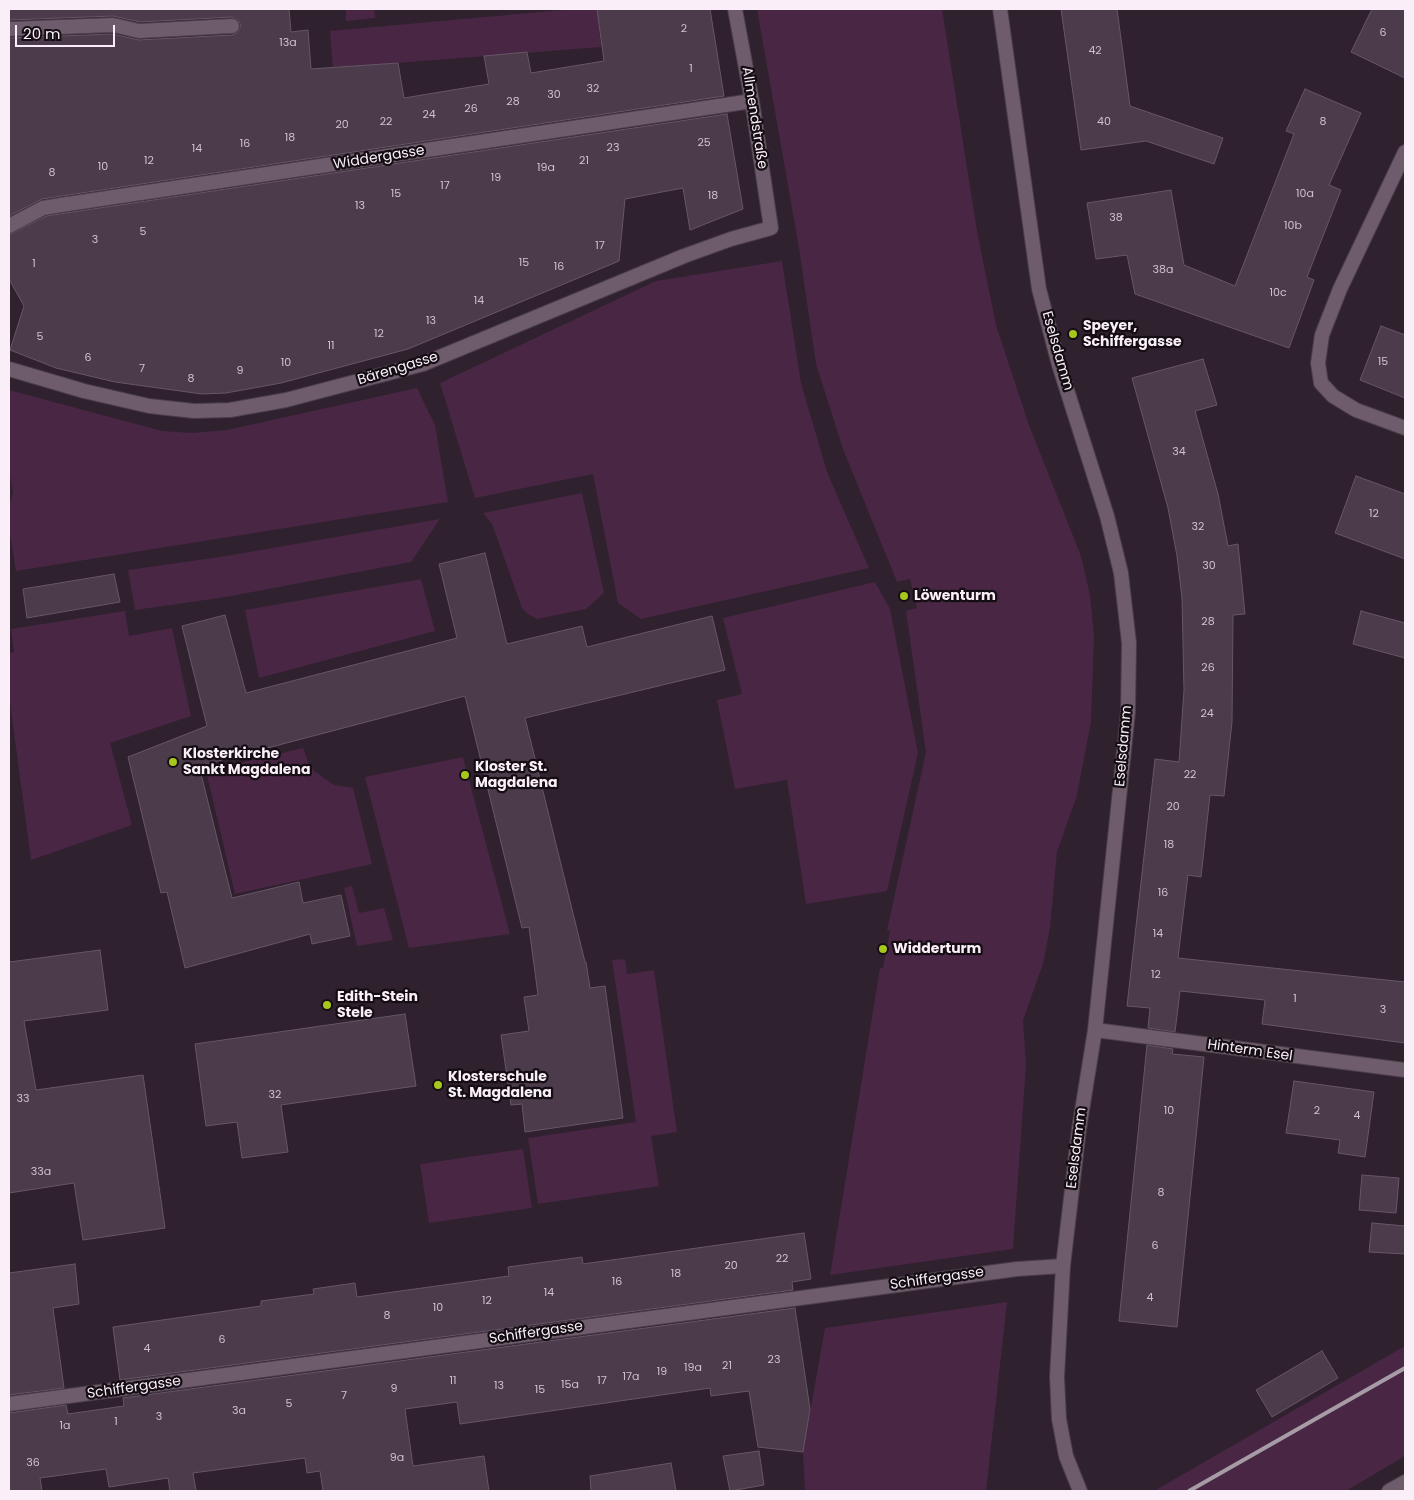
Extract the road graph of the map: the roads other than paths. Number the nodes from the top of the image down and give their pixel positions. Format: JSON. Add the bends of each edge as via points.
{"nodes":[{"id":1,"x":735,"y":9,"type":"edge"},
{"id":2,"x":1000,"y":9,"type":"edge"},
{"id":3,"x":232,"y":26,"type":"dead end"},
{"id":4,"x":9,"y":29,"type":"edge"},
{"id":5,"x":752,"y":101,"type":"junction"},
{"id":6,"x":1405,"y":152,"type":"edge"},
{"id":7,"x":9,"y":226,"type":"edge"},
{"id":8,"x":772,"y":228,"type":"joint"},
{"id":9,"x":9,"y":369,"type":"edge"},
{"id":10,"x":1405,"y":428,"type":"edge"},
{"id":11,"x":1095,"y":1030,"type":"junction"},
{"id":12,"x":1405,"y":1070,"type":"edge"},
{"id":13,"x":1063,"y":1266,"type":"junction"},
{"id":14,"x":9,"y":1404,"type":"edge"},
{"id":15,"x":1405,"y":1482,"type":"edge"},
{"id":16,"x":1080,"y":1491,"type":"edge"},
{"id":17,"x":1389,"y":1491,"type":"edge"}],
"edges":[{"from":1,"to":5,"type":"street","name":"Allmendstraße"},
{"from":2,"to":11,"type":"street","name":"Eselsdamm","via":[[1040,289],[1059,365],[1107,516],[1121,573],[1129,643],[1128,712]]},
{"from":3,"to":4,"type":"street","via":[[139,30],[113,25]]},
{"from":5,"to":7,"type":"street","name":"Widdergasse","via":[[61,205],[44,208]]},
{"from":5,"to":8,"type":"street","name":"Allmendstraße"},
{"from":6,"to":10,"type":"street","via":[[1340,289],[1322,335],[1318,363],[1321,383],[1333,396],[1356,410]]},
{"from":8,"to":9,"type":"street","name":"Bärengasse","via":[[684,256],[423,364],[286,400],[230,410],[149,406]]},
{"from":11,"to":12,"type":"street","name":"Hinterm Esel"},
{"from":11,"to":13,"type":"street","name":"Eselsdamm","via":[[1079,1129]]},
{"from":13,"to":14,"type":"street","name":"Schiffergasse","via":[[959,1276]]},
{"from":13,"to":16,"type":"street","name":"Eselsdamm","via":[[1057,1376],[1059,1419],[1066,1456]]},
{"from":15,"to":17,"type":"street"}]}
